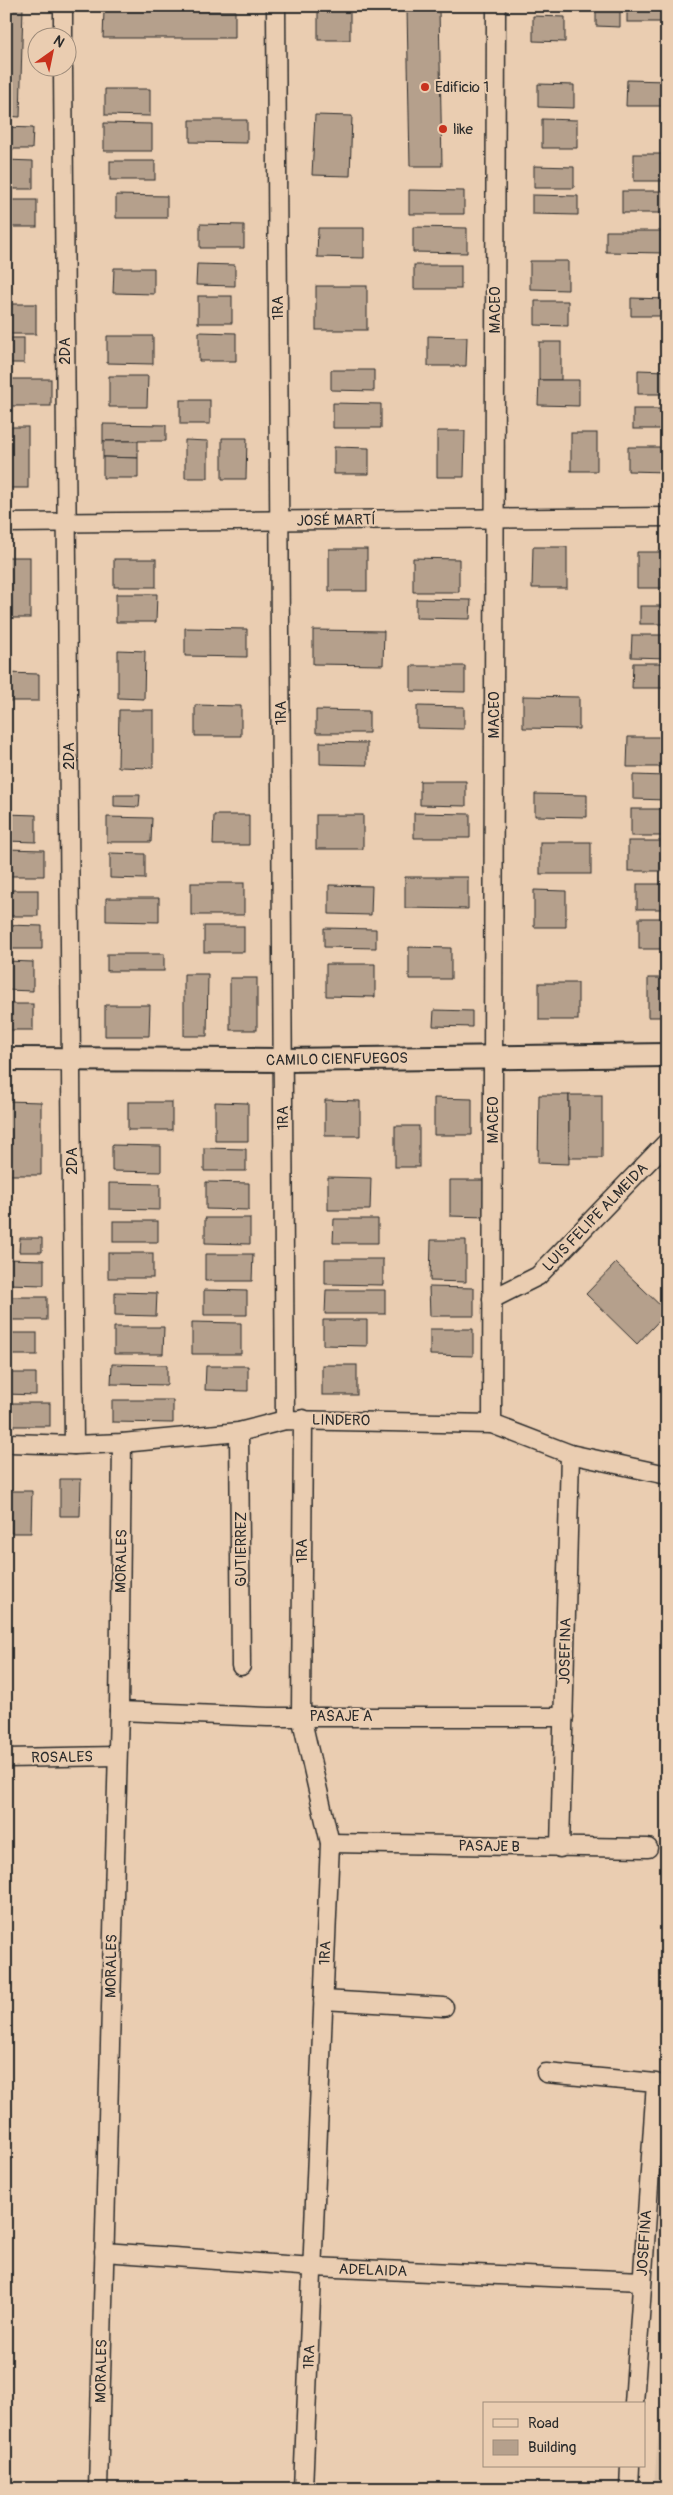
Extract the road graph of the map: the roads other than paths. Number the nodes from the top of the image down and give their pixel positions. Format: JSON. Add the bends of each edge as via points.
{"nodes":[{"id":1,"x":63,"y":6,"type":"edge"},
{"id":2,"x":276,"y":6,"type":"edge"},
{"id":3,"x":496,"y":6,"type":"edge"},
{"id":4,"x":63,"y":28,"type":"edge"},
{"id":5,"x":63,"y":78,"type":"edge"},
{"id":6,"x":495,"y":517,"type":"junction"},
{"id":7,"x":667,"y":517,"type":"edge"},
{"id":8,"x":279,"y":520,"type":"junction"},
{"id":9,"x":6,"y":523,"type":"edge"},
{"id":10,"x":67,"y":523,"type":"junction"},
{"id":11,"x":667,"y":1055,"type":"edge"},
{"id":12,"x":493,"y":1056,"type":"junction"},
{"id":13,"x":6,"y":1059,"type":"edge"},
{"id":14,"x":71,"y":1059,"type":"junction"},
{"id":15,"x":283,"y":1060,"type":"junction"},
{"id":16,"x":667,"y":1142,"type":"edge"},
{"id":17,"x":492,"y":1299,"type":"junction"},
{"id":18,"x":294,"y":1420,"type":"junction"},
{"id":19,"x":492,"y":1424,"type":"junction"},
{"id":20,"x":239,"y":1432,"type":"junction"},
{"id":21,"x":10,"y":1442,"type":"dead end"},
{"id":22,"x":122,"y":1443,"type":"junction"},
{"id":23,"x":74,"y":1445,"type":"junction"},
{"id":24,"x":570,"y":1454,"type":"junction"},
{"id":25,"x":667,"y":1475,"type":"edge"},
{"id":26,"x":241,"y":1666,"type":"dead end"},
{"id":27,"x":119,"y":1711,"type":"junction"},
{"id":28,"x":301,"y":1716,"type":"junction"},
{"id":29,"x":564,"y":1717,"type":"junction"},
{"id":30,"x":117,"y":1756,"type":"junction"},
{"id":31,"x":6,"y":1758,"type":"edge"},
{"id":32,"x":330,"y":1843,"type":"junction"},
{"id":33,"x":560,"y":1848,"type":"junction"},
{"id":34,"x":648,"y":1848,"type":"dead end"},
{"id":35,"x":323,"y":2000,"type":"junction"},
{"id":36,"x":444,"y":2007,"type":"dead end"},
{"id":37,"x":546,"y":2073,"type":"dead end"},
{"id":38,"x":104,"y":2252,"type":"junction"},
{"id":39,"x":313,"y":2267,"type":"junction"},
{"id":40,"x":642,"y":2281,"type":"junction"},
{"id":41,"x":634,"y":2402,"type":"edge"},
{"id":42,"x":630,"y":2468,"type":"edge"},
{"id":43,"x":98,"y":2489,"type":"edge"},
{"id":44,"x":303,"y":2489,"type":"edge"},
{"id":45,"x":629,"y":2489,"type":"edge"}],
"edges":[{"from":1,"to":4,"type":"street"},
{"from":2,"to":8,"type":"street","name":"1RA"},
{"from":3,"to":6,"type":"street","name":"MACEO"},
{"from":5,"to":10,"type":"street","name":"2DA"},
{"from":6,"to":7,"type":"street","name":"JOSÉ MARTÍ"},
{"from":6,"to":8,"type":"street","name":"JOSÉ MARTÍ"},
{"from":6,"to":12,"type":"street","name":"MACEO"},
{"from":8,"to":10,"type":"street","name":"JOSÉ MARTÍ"},
{"from":8,"to":15,"type":"street","name":"1RA"},
{"from":9,"to":10,"type":"street","name":"JOSÉ MARTÍ"},
{"from":10,"to":14,"type":"street","name":"2DA"},
{"from":11,"to":12,"type":"street","name":"CAMILO CIENFUEGOS"},
{"from":12,"to":15,"type":"street","name":"CAMILO CIENFUEGOS"},
{"from":12,"to":17,"type":"street","name":"MACEO"},
{"from":13,"to":14,"type":"street","name":"CAMILO CIENFUEGOS"},
{"from":14,"to":15,"type":"street","name":"CAMILO CIENFUEGOS"},
{"from":14,"to":23,"type":"street","name":"2DA"},
{"from":15,"to":18,"type":"street","name":"1RA"},
{"from":16,"to":17,"type":"street","name":"LUIS FELIPE ALMEIDA","via":[[538,1276]]},
{"from":17,"to":19,"type":"street","name":"MACEO"},
{"from":18,"to":19,"type":"street","name":"LINDERO"},
{"from":18,"to":20,"type":"street","name":"LINDERO"},
{"from":18,"to":28,"type":"street","name":"1RA"},
{"from":19,"to":24,"type":"street","name":"LINDERO"},
{"from":20,"to":22,"type":"street","name":"LINDERO"},
{"from":20,"to":26,"type":"street","name":"GUTIERREZ"},
{"from":21,"to":23,"type":"street","name":"LINDERO"},
{"from":22,"to":23,"type":"street","name":"LINDERO"},
{"from":22,"to":27,"type":"street","name":"MORALES"},
{"from":24,"to":25,"type":"street","name":"LINDERO"},
{"from":24,"to":29,"type":"street","name":"JOSEFINA"},
{"from":27,"to":28,"type":"street","name":"PASAJE A","via":[[268,1718]]},
{"from":27,"to":30,"type":"street","name":"MORALES"},
{"from":28,"to":29,"type":"street","name":"PASAJE A"},
{"from":28,"to":32,"type":"street","name":"1RA"},
{"from":29,"to":33,"type":"street","name":"JOSEFINA"},
{"from":30,"to":31,"type":"street","name":"ROSALES"},
{"from":30,"to":38,"type":"street","name":"MORALES"},
{"from":32,"to":33,"type":"street","name":"PASAJE B"},
{"from":32,"to":35,"type":"street","name":"1RA"},
{"from":33,"to":34,"type":"street","name":"PASAJE B"},
{"from":35,"to":36,"type":"street"},
{"from":35,"to":39,"type":"street","name":"1RA"},
{"from":37,"to":40,"type":"street","name":"JOSEFINA","via":[[656,2083]]},
{"from":38,"to":39,"type":"street","name":"ADELAIDA"},
{"from":38,"to":43,"type":"street","name":"MORALES"},
{"from":39,"to":40,"type":"street","name":"ADELAIDA"},
{"from":39,"to":44,"type":"street","name":"1RA"},
{"from":40,"to":41,"type":"street","name":"JOSEFINA"},
{"from":42,"to":45,"type":"street"}]}
